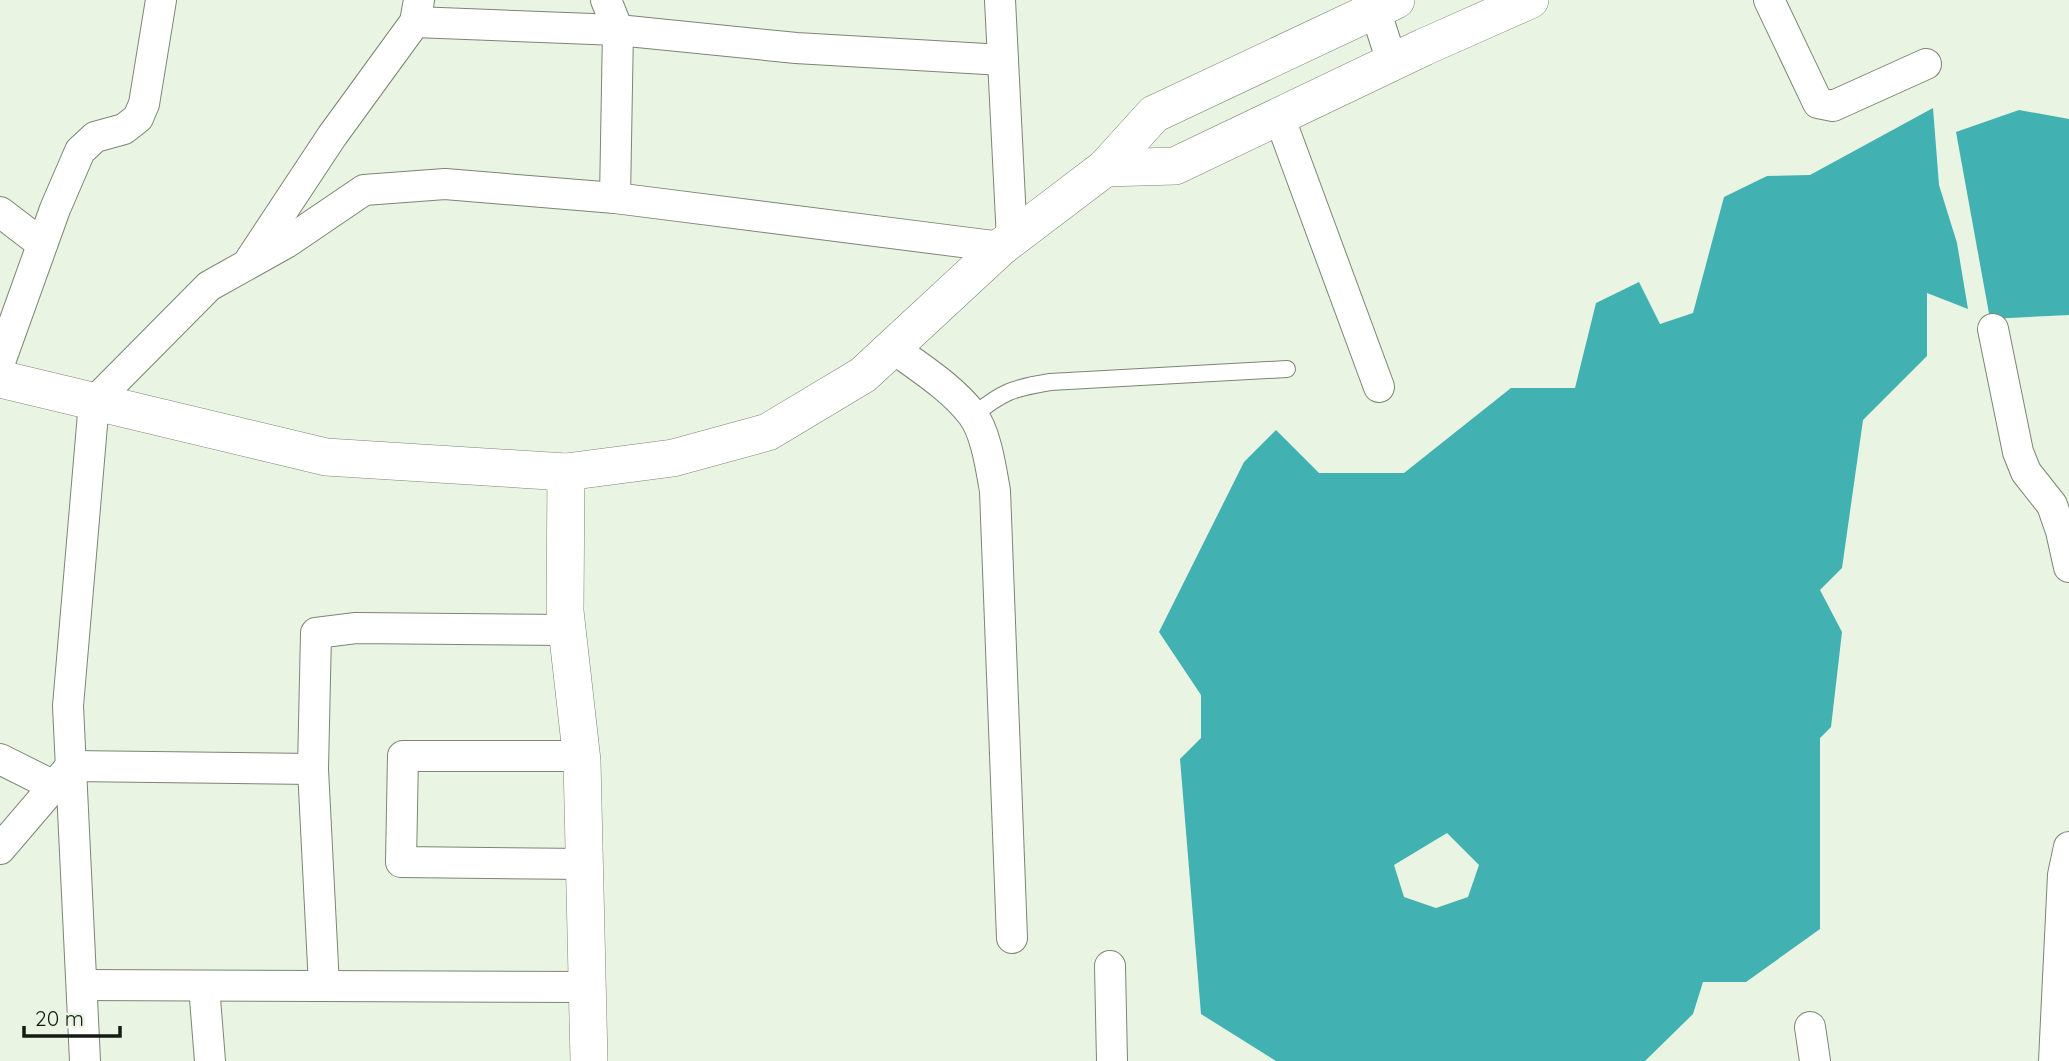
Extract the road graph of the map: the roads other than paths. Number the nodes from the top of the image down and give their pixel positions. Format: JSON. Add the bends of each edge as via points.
{"nodes":[{"id":1,"x":161,"y":0,"type":"edge"},
{"id":2,"x":606,"y":0,"type":"edge"},
{"id":3,"x":1000,"y":0,"type":"edge"},
{"id":4,"x":1531,"y":0,"type":"edge"},
{"id":5,"x":1769,"y":0,"type":"edge"},
{"id":6,"x":1381,"y":3,"type":"edge"},
{"id":7,"x":417,"y":11,"type":"edge"},
{"id":8,"x":618,"y":30,"type":"junction"},
{"id":9,"x":1003,"y":60,"type":"junction"},
{"id":10,"x":1392,"y":62,"type":"junction"},
{"id":11,"x":1926,"y":64,"type":"dead end"},
{"id":12,"x":1279,"y":116,"type":"junction"},
{"id":13,"x":1105,"y":168,"type":"junction"},
{"id":14,"x":615,"y":198,"type":"junction"},
{"id":15,"x":0,"y":212,"type":"edge"},
{"id":16,"x":42,"y":244,"type":"junction"},
{"id":17,"x":1006,"y":244,"type":"junction"},
{"id":18,"x":248,"y":264,"type":"junction"},
{"id":19,"x":1993,"y":329,"type":"dead end"},
{"id":20,"x":892,"y":348,"type":"junction"},
{"id":21,"x":0,"y":362,"type":"edge"},
{"id":22,"x":1287,"y":369,"type":"dead end"},
{"id":23,"x":0,"y":379,"type":"edge"},
{"id":24,"x":1379,"y":387,"type":"dead end"},
{"id":25,"x":94,"y":402,"type":"junction"},
{"id":26,"x":974,"y":415,"type":"junction"},
{"id":27,"x":566,"y":472,"type":"junction"},
{"id":28,"x":2060,"y":500,"type":"edge"},
{"id":29,"x":2069,"y":567,"type":"edge"},
{"id":30,"x":567,"y":630,"type":"junction"},
{"id":31,"x":582,"y":756,"type":"junction"},
{"id":32,"x":0,"y":758,"type":"edge"},
{"id":33,"x":313,"y":769,"type":"junction"},
{"id":34,"x":62,"y":776,"type":"junction"},
{"id":35,"x":2069,"y":847,"type":"edge"},
{"id":36,"x":0,"y":849,"type":"edge"},
{"id":37,"x":585,"y":864,"type":"junction"},
{"id":38,"x":1012,"y":938,"type":"dead end"},
{"id":39,"x":1110,"y":966,"type":"dead end"},
{"id":40,"x":82,"y":985,"type":"junction"},
{"id":41,"x":204,"y":986,"type":"junction"},
{"id":42,"x":324,"y":986,"type":"junction"},
{"id":43,"x":587,"y":987,"type":"junction"},
{"id":44,"x":1810,"y":1027,"type":"dead end"},
{"id":45,"x":85,"y":1061,"type":"edge"},
{"id":46,"x":210,"y":1061,"type":"edge"},
{"id":47,"x":589,"y":1061,"type":"edge"},
{"id":48,"x":1112,"y":1061,"type":"edge"},
{"id":49,"x":1815,"y":1061,"type":"edge"},
{"id":50,"x":2054,"y":1061,"type":"edge"}],
"edges":[{"from":1,"to":16,"type":"street","via":[[138,118],[124,129],[94,137],[80,152]]},
{"from":2,"to":8,"type":"street"},
{"from":3,"to":9,"type":"street"},
{"from":4,"to":10,"type":"street"},
{"from":5,"to":11,"type":"street","via":[[1818,103],[1833,106]]},
{"from":6,"to":10,"type":"street"},
{"from":6,"to":13,"type":"street","via":[[1154,114]]},
{"from":7,"to":8,"type":"street"},
{"from":7,"to":18,"type":"street"},
{"from":8,"to":9,"type":"street","via":[[796,48]]},
{"from":8,"to":14,"type":"street"},
{"from":9,"to":17,"type":"street"},
{"from":10,"to":12,"type":"street"},
{"from":12,"to":13,"type":"street","via":[[1175,166]]},
{"from":12,"to":24,"type":"street"},
{"from":13,"to":17,"type":"street"},
{"from":14,"to":17,"type":"street"},
{"from":14,"to":18,"type":"street","via":[[444,184],[363,190]]},
{"from":15,"to":16,"type":"street"},
{"from":16,"to":21,"type":"street"},
{"from":17,"to":20,"type":"street"},
{"from":18,"to":25,"type":"street","via":[[209,286]]},
{"from":19,"to":28,"type":"street","via":[[2018,452],[2026,472]]},
{"from":20,"to":26,"type":"street","via":[[950,390]]},
{"from":20,"to":27,"type":"street","via":[[863,375],[768,432],[673,458]]},
{"from":22,"to":26,"type":"lane","via":[[1050,382],[998,396]]},
{"from":23,"to":25,"type":"street"},
{"from":25,"to":27,"type":"street","via":[[326,457]]},
{"from":25,"to":34,"type":"street"},
{"from":26,"to":38,"type":"street","via":[[995,491]]},
{"from":27,"to":30,"type":"street"},
{"from":28,"to":29,"type":"street"},
{"from":30,"to":31,"type":"street"},
{"from":30,"to":33,"type":"street","via":[[356,628],[316,634]]},
{"from":31,"to":37,"type":"street"},
{"from":31,"to":37,"type":"street","via":[[403,756],[401,862]]},
{"from":32,"to":34,"type":"street"},
{"from":33,"to":34,"type":"street"},
{"from":33,"to":42,"type":"street"},
{"from":34,"to":36,"type":"street"},
{"from":34,"to":40,"type":"street"},
{"from":35,"to":50,"type":"street","via":[[2063,875]]},
{"from":37,"to":43,"type":"street"},
{"from":39,"to":48,"type":"street"},
{"from":40,"to":41,"type":"street"},
{"from":40,"to":45,"type":"street"},
{"from":41,"to":42,"type":"street"},
{"from":41,"to":46,"type":"street"},
{"from":42,"to":43,"type":"street"},
{"from":43,"to":47,"type":"street"},
{"from":44,"to":49,"type":"street"}]}
